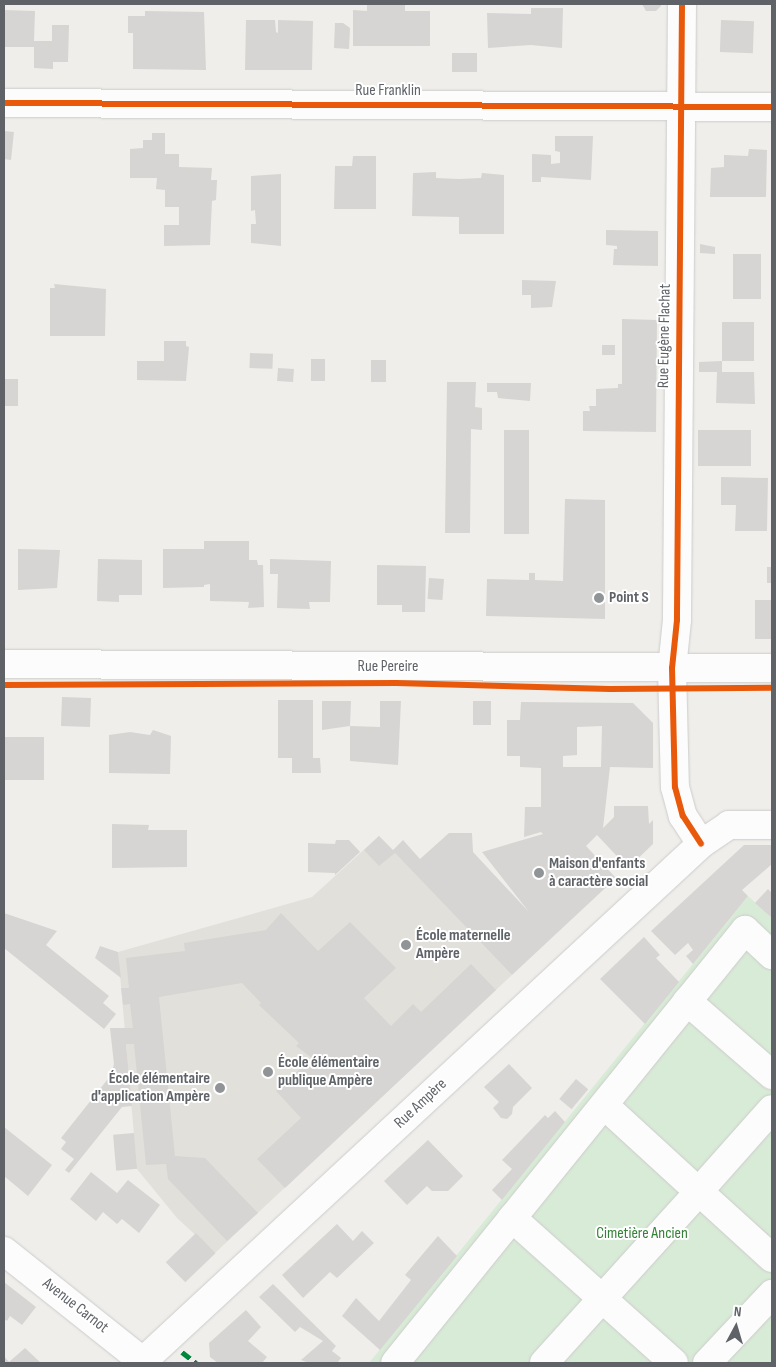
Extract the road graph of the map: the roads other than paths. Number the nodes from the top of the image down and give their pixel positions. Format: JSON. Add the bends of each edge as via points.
{"nodes":[{"id":1,"x":682,"y":4,"type":"edge"},
{"id":2,"x":4,"y":103,"type":"edge"},
{"id":3,"x":681,"y":107,"type":"junction"},
{"id":4,"x":772,"y":107,"type":"edge"},
{"id":5,"x":4,"y":664,"type":"edge"},
{"id":6,"x":672,"y":668,"type":"junction"},
{"id":7,"x":772,"y":668,"type":"edge"},
{"id":8,"x":772,"y":824,"type":"edge"},
{"id":9,"x":702,"y":844,"type":"junction"},
{"id":10,"x":772,"y":955,"type":"edge"},
{"id":11,"x":687,"y":1001,"type":"junction"},
{"id":12,"x":772,"y":1076,"type":"edge"},
{"id":13,"x":604,"y":1105,"type":"junction"},
{"id":14,"x":772,"y":1109,"type":"edge"},
{"id":15,"x":698,"y":1190,"type":"junction"},
{"id":16,"x":512,"y":1218,"type":"junction"},
{"id":17,"x":4,"y":1251,"type":"edge"},
{"id":18,"x":772,"y":1258,"type":"edge"},
{"id":19,"x":772,"y":1294,"type":"edge"},
{"id":20,"x":602,"y":1299,"type":"junction"},
{"id":21,"x":143,"y":1363,"type":"edge"},
{"id":22,"x":395,"y":1363,"type":"edge"},
{"id":23,"x":544,"y":1363,"type":"edge"},
{"id":24,"x":674,"y":1363,"type":"edge"},
{"id":25,"x":707,"y":1363,"type":"edge"}],
"edges":[{"from":1,"to":3,"type":"street","name":"Rue Eugène Flachat"},
{"from":2,"to":3,"type":"street","name":"Rue Franklin"},
{"from":3,"to":4,"type":"street","name":"Rue Franklin"},
{"from":3,"to":6,"type":"street","name":"Rue Eugène Flachat","via":[[677,620]]},
{"from":5,"to":6,"type":"street","name":"Rue Pereire"},
{"from":6,"to":7,"type":"street","name":"Rue Pereire"},
{"from":6,"to":9,"type":"street","name":"Rue Eugène Flachat","via":[[675,787],[690,808]]},
{"from":8,"to":9,"type":"street","name":"Rue Ampère","via":[[729,825]]},
{"from":9,"to":21,"type":"street","name":"Rue Ampère"},
{"from":10,"to":11,"type":"street","via":[[744,930]]},
{"from":11,"to":12,"type":"street"},
{"from":11,"to":13,"type":"street"},
{"from":13,"to":15,"type":"street"},
{"from":13,"to":16,"type":"street"},
{"from":14,"to":15,"type":"street"},
{"from":15,"to":18,"type":"street"},
{"from":15,"to":20,"type":"street"},
{"from":16,"to":20,"type":"street"},
{"from":16,"to":22,"type":"street"},
{"from":17,"to":21,"type":"street","name":"Avenue Carnot"},
{"from":19,"to":25,"type":"street"},
{"from":20,"to":23,"type":"street"},
{"from":20,"to":24,"type":"street"}]}
